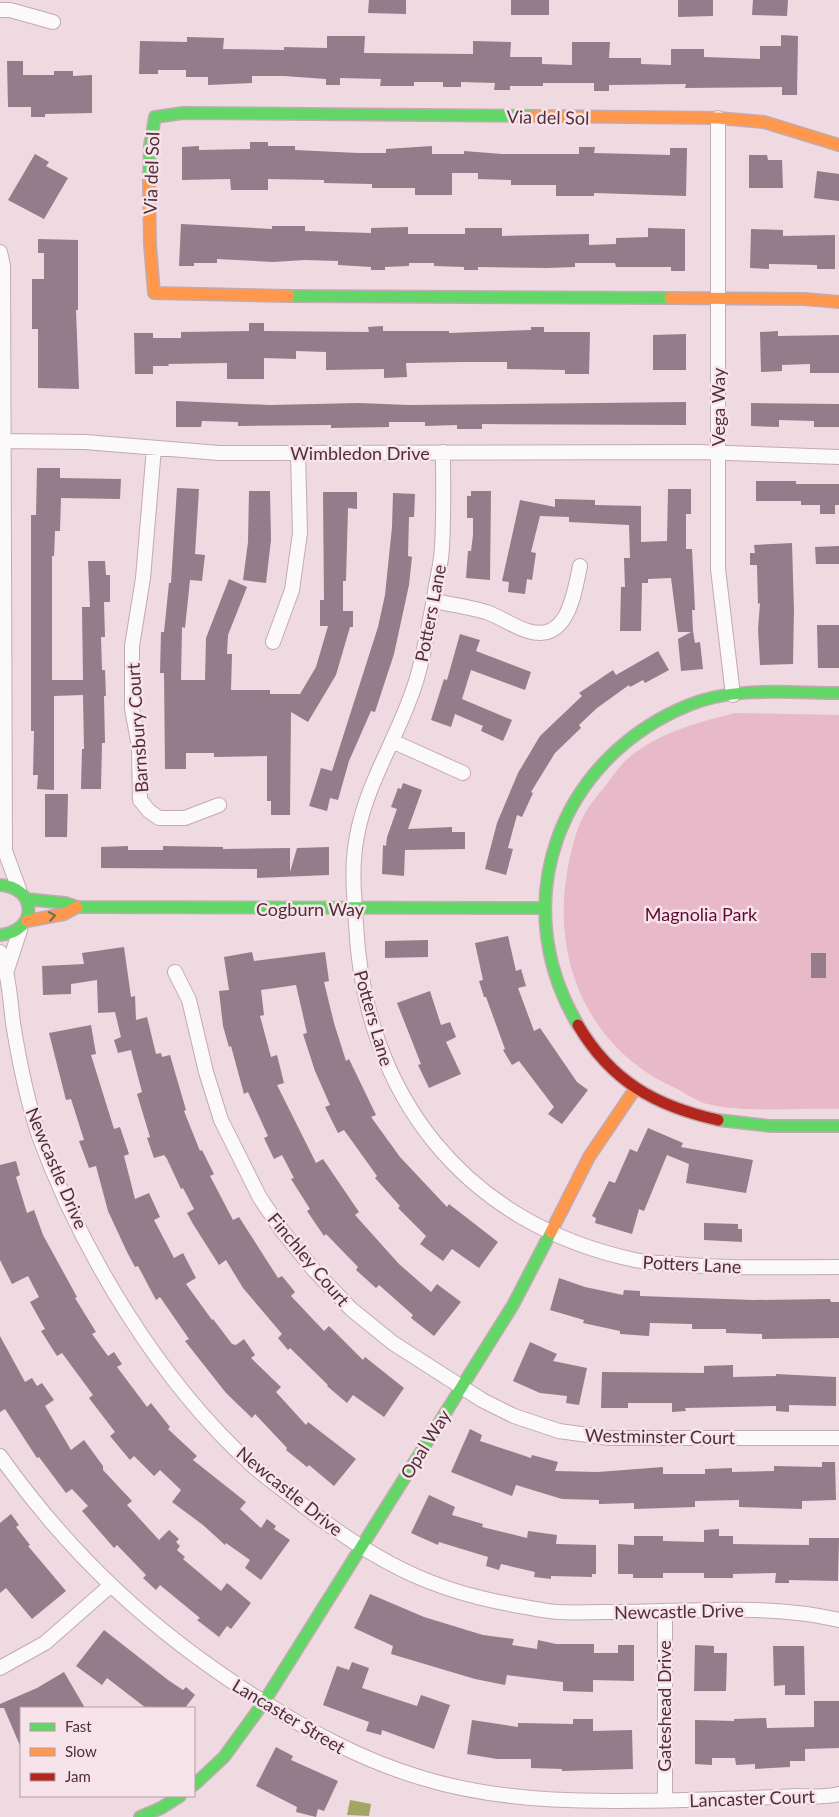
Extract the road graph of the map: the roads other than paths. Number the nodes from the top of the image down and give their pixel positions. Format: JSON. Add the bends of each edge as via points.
{"nodes":[{"id":1,"x":0,"y":10,"type":"edge"},
{"id":2,"x":53,"y":22,"type":"dead end"},
{"id":3,"x":718,"y":118,"type":"junction"},
{"id":4,"x":839,"y":145,"type":"edge"},
{"id":5,"x":0,"y":252,"type":"edge"},
{"id":6,"x":718,"y":299,"type":"junction"},
{"id":7,"x":839,"y":302,"type":"edge"},
{"id":8,"x":4,"y":441,"type":"junction"},
{"id":9,"x":154,"y":448,"type":"junction"},
{"id":10,"x":443,"y":452,"type":"junction"},
{"id":11,"x":717,"y":452,"type":"junction"},
{"id":12,"x":298,"y":453,"type":"junction"},
{"id":13,"x":839,"y":457,"type":"edge"},
{"id":14,"x":580,"y":566,"type":"dead end"},
{"id":15,"x":433,"y":601,"type":"junction"},
{"id":16,"x":272,"y":642,"type":"dead end"},
{"id":17,"x":839,"y":693,"type":"edge"},
{"id":18,"x":734,"y":695,"type":"junction"},
{"id":19,"x":392,"y":741,"type":"junction"},
{"id":20,"x":463,"y":773,"type":"dead end"},
{"id":21,"x":219,"y":805,"type":"dead end"},
{"id":22,"x":2,"y":857,"type":"edge"},
{"id":23,"x":0,"y":885,"type":"edge"},
{"id":24,"x":23,"y":894,"type":"junction"},
{"id":25,"x":76,"y":907,"type":"junction"},
{"id":26,"x":544,"y":908,"type":"junction"},
{"id":27,"x":355,"y":909,"type":"junction"},
{"id":28,"x":23,"y":925,"type":"junction"},
{"id":29,"x":0,"y":934,"type":"edge"},
{"id":30,"x":0,"y":952,"type":"edge"},
{"id":31,"x":7,"y":970,"type":"junction"},
{"id":32,"x":175,"y":972,"type":"dead end"},
{"id":33,"x":635,"y":1089,"type":"junction"},
{"id":34,"x":839,"y":1126,"type":"edge"},
{"id":35,"x":551,"y":1233,"type":"junction"},
{"id":36,"x":839,"y":1267,"type":"edge"},
{"id":37,"x":461,"y":1387,"type":"junction"},
{"id":38,"x":839,"y":1438,"type":"edge"},
{"id":39,"x":0,"y":1456,"type":"edge"},
{"id":40,"x":360,"y":1546,"type":"junction"},
{"id":41,"x":110,"y":1586,"type":"junction"},
{"id":42,"x":665,"y":1612,"type":"junction"},
{"id":43,"x":839,"y":1620,"type":"edge"},
{"id":44,"x":0,"y":1668,"type":"edge"},
{"id":45,"x":264,"y":1702,"type":"junction"},
{"id":46,"x":195,"y":1784,"type":"edge"},
{"id":47,"x":839,"y":1794,"type":"edge"},
{"id":48,"x":178,"y":1797,"type":"edge"},
{"id":49,"x":665,"y":1800,"type":"junction"},
{"id":50,"x":140,"y":1817,"type":"edge"}],
"edges":[{"from":1,"to":2,"type":"street"},
{"from":3,"to":4,"type":"street","name":"Via del Sol","via":[[764,122]]},
{"from":3,"to":6,"type":"street","name":"Vega Way"},
{"from":3,"to":6,"type":"street","name":"Via del Sol","via":[[183,113],[155,117],[149,150],[149,263],[154,293],[168,295]]},
{"from":5,"to":8,"type":"street","via":[[3,266]]},
{"from":6,"to":7,"type":"street"},
{"from":6,"to":11,"type":"street","name":"Vega Way"},
{"from":8,"to":9,"type":"street","name":"Wimbledon Drive","via":[[85,442]]},
{"from":8,"to":22,"type":"street"},
{"from":9,"to":12,"type":"street","name":"Wimbledon Drive","via":[[219,453]]},
{"from":9,"to":21,"type":"street","name":"Barnsbury Court","via":[[143,578],[132,646],[132,708],[139,746],[140,800],[159,818],[185,818]]},
{"from":10,"to":11,"type":"street","name":"Wimbledon Drive"},
{"from":10,"to":12,"type":"street","name":"Wimbledon Drive"},
{"from":10,"to":15,"type":"street","name":"Potters Lane","via":[[442,549]]},
{"from":11,"to":13,"type":"street","name":"Wimbledon Drive"},
{"from":11,"to":18,"type":"street","name":"Vega Way","via":[[718,569]]},
{"from":12,"to":16,"type":"street","via":[[300,533],[292,590]]},
{"from":14,"to":15,"type":"street","via":[[574,596],[564,620],[545,633],[528,631],[486,612]]},
{"from":15,"to":19,"type":"street","name":"Potters Lane","via":[[416,679]]},
{"from":17,"to":18,"type":"street"},
{"from":18,"to":26,"type":"street","via":[[689,705],[655,721],[617,748],[588,779],[569,808],[553,843]]},
{"from":19,"to":20,"type":"street"},
{"from":19,"to":27,"type":"street","name":"Potters Lane","via":[[373,781],[359,823],[354,860]]},
{"from":22,"to":24,"type":"street"},
{"from":23,"to":24,"type":"street","name":"Cogburn Way","via":[[5,884]]},
{"from":24,"to":25,"type":"street","name":"Cogburn Way"},
{"from":24,"to":28,"type":"street","via":[[29,910]]},
{"from":25,"to":27,"type":"street","name":"Cogburn Way"},
{"from":28,"to":25,"type":"street","name":"Cogburn Way","one_way":true,"via":[[64,914]]},
{"from":26,"to":27,"type":"street","name":"Cogburn Way"},
{"from":26,"to":33,"type":"street","via":[[545,937],[566,1005],[604,1060]]},
{"from":27,"to":35,"type":"street","name":"Potters Lane","via":[[359,970],[370,1016],[384,1060],[403,1097],[427,1135],[453,1166],[499,1204]]},
{"from":28,"to":29,"type":"street","name":"Cogburn Way","via":[[7,935]]},
{"from":28,"to":31,"type":"street","name":"Newcastle Drive"},
{"from":30,"to":31,"type":"street","name":"Newcastle Drive"},
{"from":31,"to":40,"type":"street","name":"Newcastle Drive","via":[[13,1025],[28,1098],[40,1137],[70,1210],[129,1318],[193,1403],[252,1465]]},
{"from":32,"to":37,"type":"street","name":"Finchley Court","via":[[189,1000],[206,1072],[222,1120],[260,1198],[283,1232],[351,1309],[393,1343]]},
{"from":33,"to":34,"type":"street","via":[[684,1112],[729,1124]]},
{"from":33,"to":35,"type":"street","name":"Opal Way","via":[[588,1157]]},
{"from":35,"to":36,"type":"street","name":"Potters Lane","via":[[637,1261],[708,1267]]},
{"from":35,"to":37,"type":"street","name":"Opal Way","via":[[513,1305]]},
{"from":37,"to":38,"type":"street","name":"Westminster Court","via":[[514,1416],[580,1436]]},
{"from":37,"to":40,"type":"street","name":"Opal Way"},
{"from":39,"to":41,"type":"street","name":"Lancaster Street","via":[[20,1485]]},
{"from":40,"to":42,"type":"street","name":"Newcastle Drive","via":[[439,1586],[492,1602],[547,1611]]},
{"from":40,"to":45,"type":"street","name":"Opal Way"},
{"from":41,"to":44,"type":"street","via":[[46,1643]]},
{"from":41,"to":45,"type":"street","name":"Lancaster Street","via":[[172,1640]]},
{"from":42,"to":43,"type":"street","name":"Newcastle Drive","via":[[760,1610]]},
{"from":42,"to":49,"type":"street","name":"Gateshead Drive"},
{"from":45,"to":46,"type":"street","name":"Opal Way","via":[[231,1752]]},
{"from":45,"to":49,"type":"street","name":"Lancaster Street","via":[[350,1752],[423,1778],[494,1794],[550,1800]]},
{"from":47,"to":49,"type":"street","name":"Lancaster Court"},
{"from":48,"to":50,"type":"street"}]}
